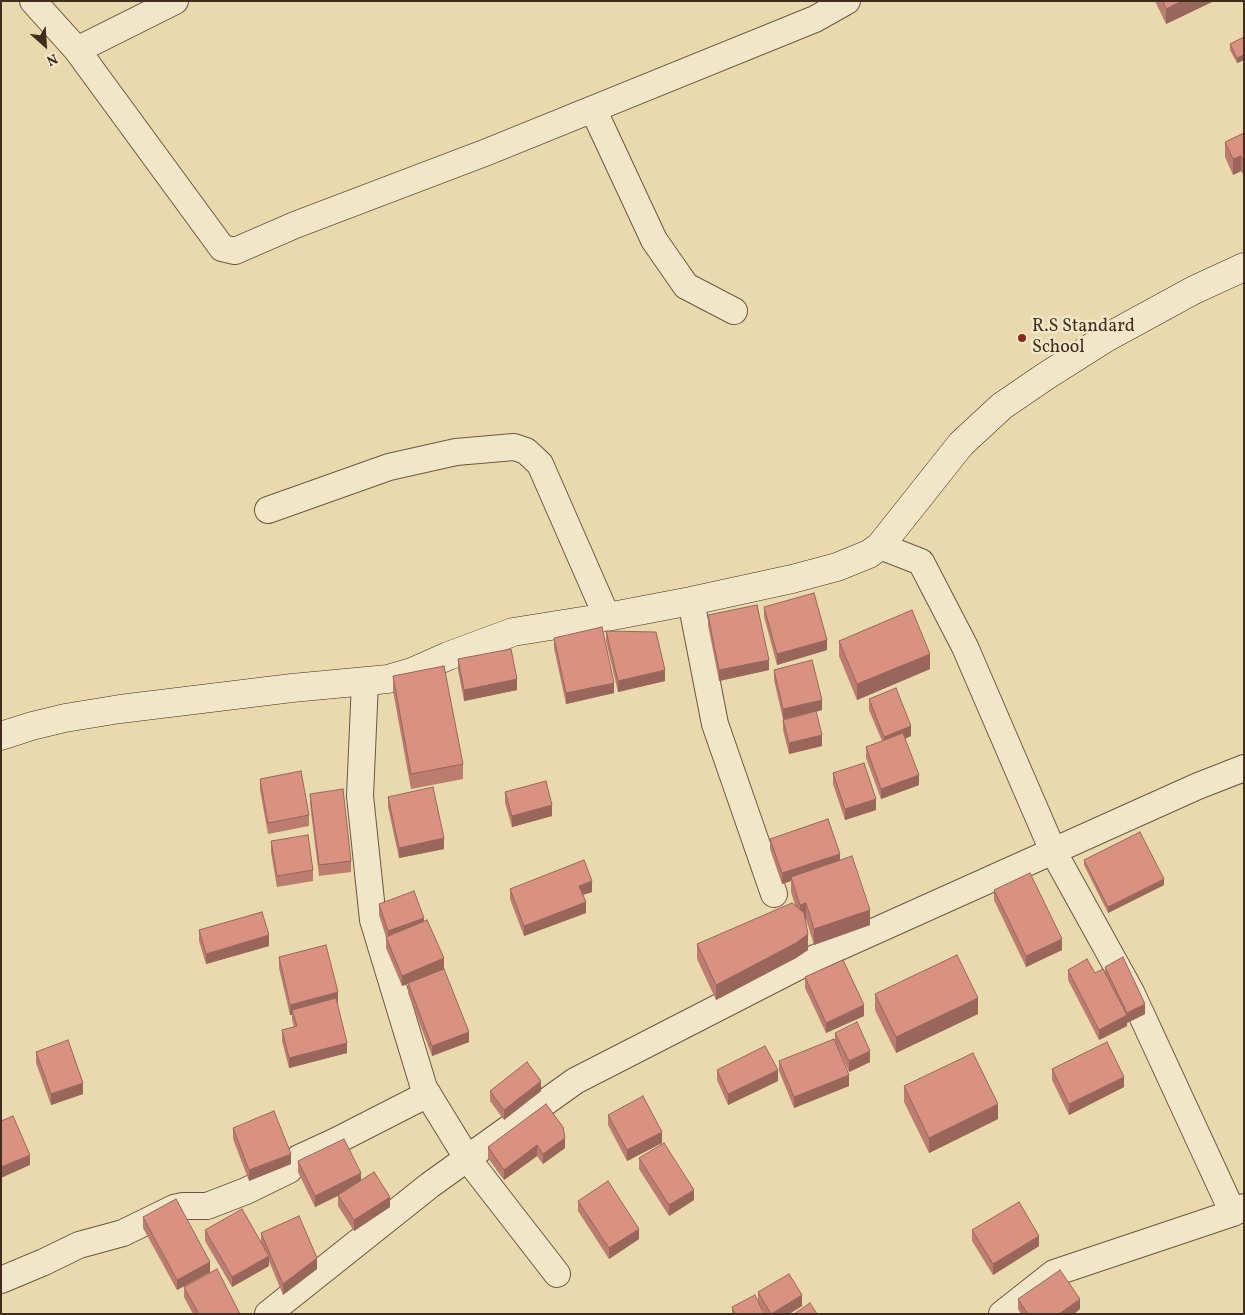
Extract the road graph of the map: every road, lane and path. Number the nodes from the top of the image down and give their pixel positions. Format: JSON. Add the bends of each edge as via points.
{"nodes":[{"id":1,"x":34,"y":1,"type":"edge"},
{"id":2,"x":175,"y":1,"type":"edge"},
{"id":3,"x":847,"y":1,"type":"edge"},
{"id":4,"x":78,"y":50,"type":"junction"},
{"id":5,"x":593,"y":109,"type":"junction"},
{"id":6,"x":1244,"y":267,"type":"edge"},
{"id":7,"x":734,"y":311,"type":"dead end"},
{"id":8,"x":268,"y":510,"type":"dead end"},
{"id":9,"x":880,"y":546,"type":"junction"},
{"id":10,"x":690,"y":601,"type":"junction"},
{"id":11,"x":606,"y":617,"type":"junction"},
{"id":12,"x":365,"y":682,"type":"junction"},
{"id":13,"x":1,"y":736,"type":"edge"},
{"id":14,"x":1244,"y":768,"type":"edge"},
{"id":15,"x":1052,"y":852,"type":"junction"},
{"id":16,"x":774,"y":894,"type":"dead end"},
{"id":17,"x":428,"y":1094,"type":"junction"},
{"id":18,"x":467,"y":1158,"type":"junction"},
{"id":19,"x":1239,"y":1210,"type":"edge"},
{"id":20,"x":557,"y":1274,"type":"dead end"},
{"id":21,"x":1,"y":1280,"type":"edge"},
{"id":22,"x":268,"y":1314,"type":"edge"},
{"id":23,"x":1002,"y":1314,"type":"edge"}],
"edges":[{"from":1,"to":4,"type":"street"},
{"from":2,"to":4,"type":"street"},
{"from":3,"to":5,"type":"street","via":[[815,19]]},
{"from":4,"to":5,"type":"street","via":[[222,248],[235,251]]},
{"from":5,"to":7,"type":"street","via":[[654,240],[686,286]]},
{"from":6,"to":9,"type":"street","via":[[1106,338],[1002,406],[961,444]]},
{"from":8,"to":11,"type":"street","via":[[389,467],[456,452],[514,448],[526,451],[540,464]]},
{"from":9,"to":10,"type":"street","via":[[838,567]]},
{"from":9,"to":15,"type":"street","via":[[921,562],[965,647]]},
{"from":10,"to":11,"type":"street"},
{"from":10,"to":16,"type":"street","via":[[715,724]]},
{"from":11,"to":12,"type":"street","via":[[513,632],[412,672]]},
{"from":12,"to":13,"type":"street","via":[[120,709],[65,718]]},
{"from":12,"to":17,"type":"street","via":[[360,796],[373,920]]},
{"from":14,"to":15,"type":"street"},
{"from":15,"to":18,"type":"street","via":[[815,958],[575,1081]]},
{"from":15,"to":19,"type":"street","via":[[1131,992]]},
{"from":17,"to":18,"type":"street"},
{"from":17,"to":21,"type":"street","via":[[299,1158],[289,1170],[246,1191],[207,1206],[174,1208],[123,1233],[79,1245]]},
{"from":18,"to":20,"type":"street"},
{"from":18,"to":22,"type":"street"},
{"from":19,"to":23,"type":"street","via":[[1054,1273]]}]}
